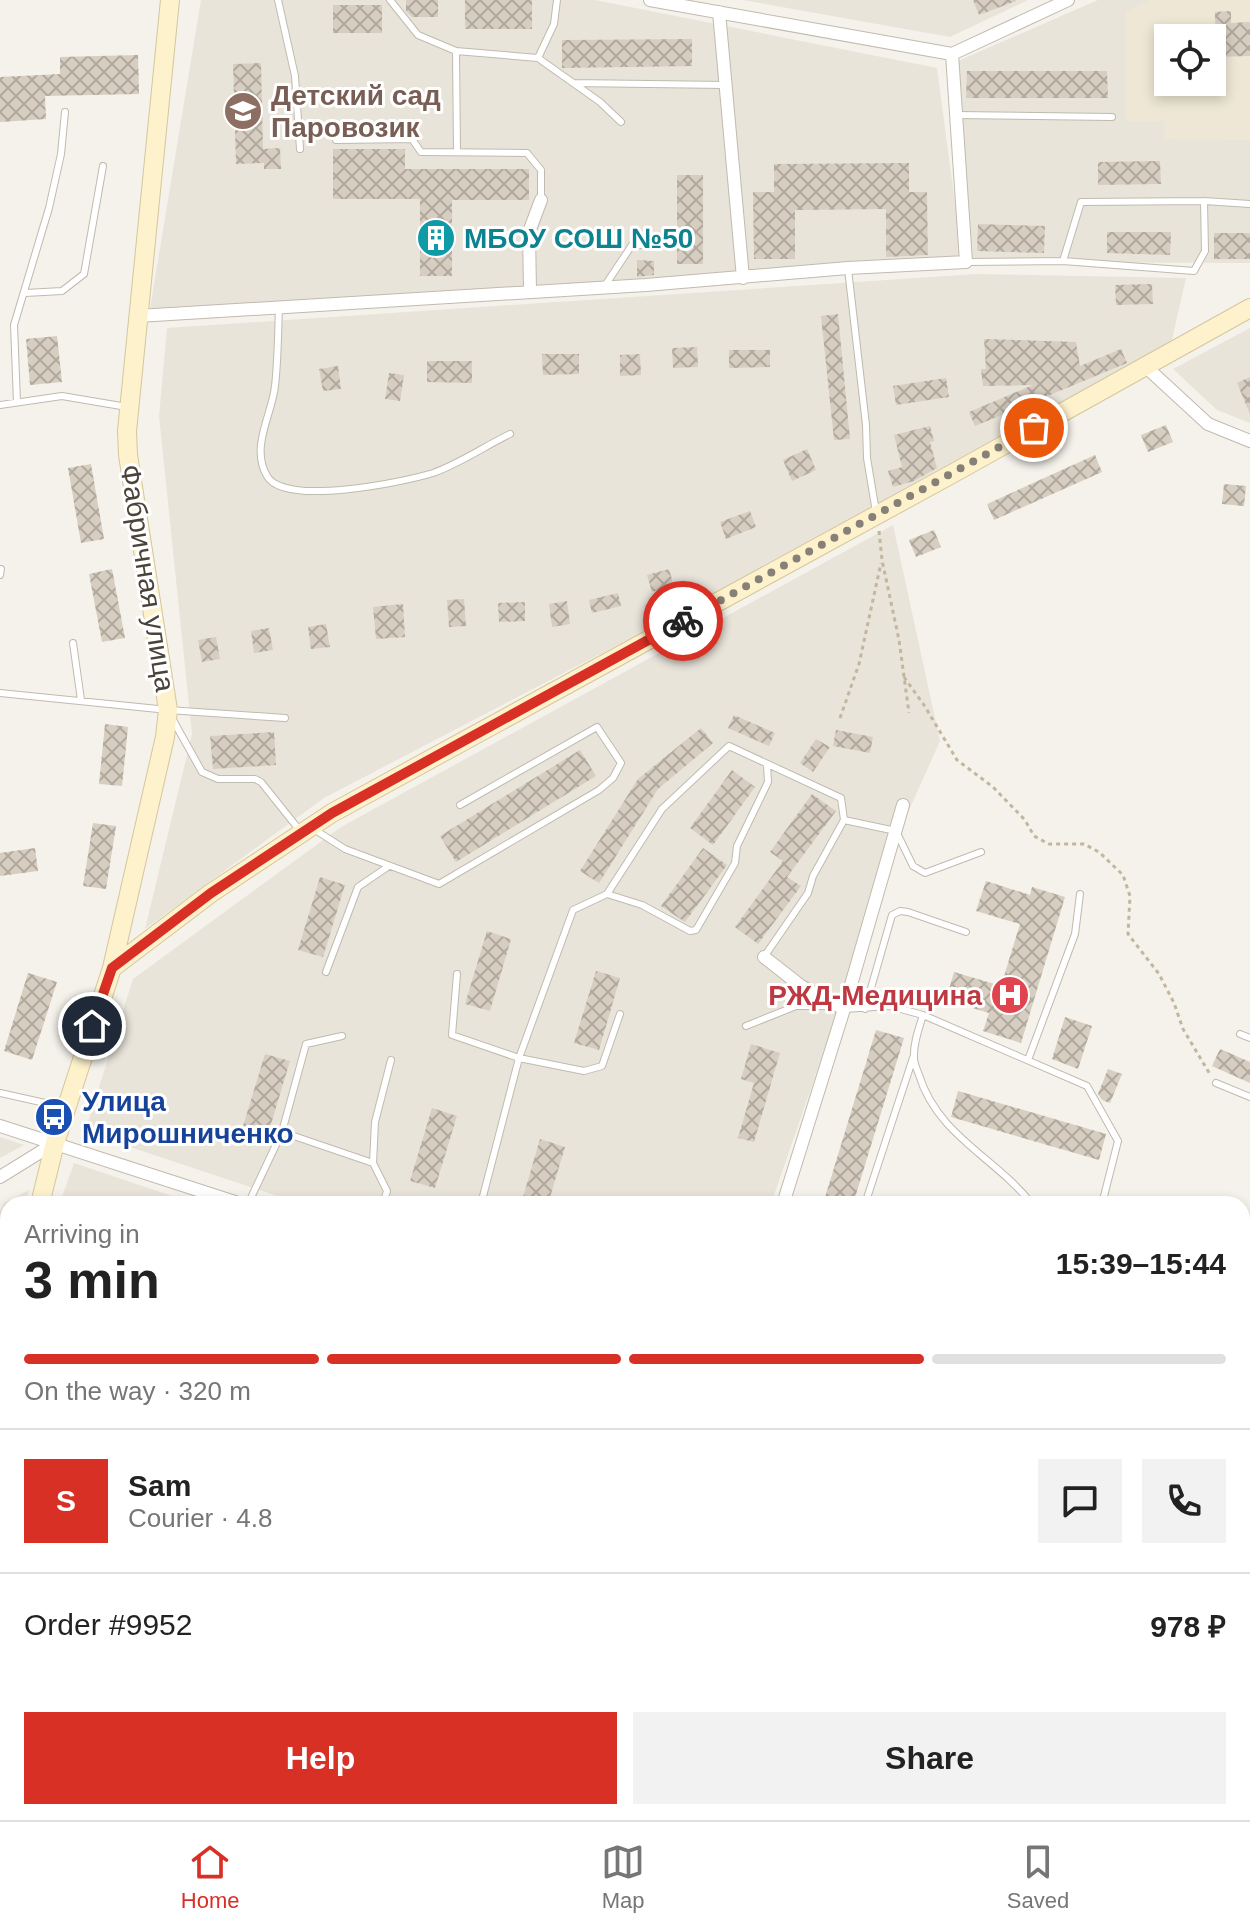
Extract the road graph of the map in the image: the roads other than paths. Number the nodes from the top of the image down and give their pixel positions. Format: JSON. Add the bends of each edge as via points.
{"nodes":[{"id":1,"x":170,"y":0,"type":"edge"},
{"id":2,"x":278,"y":0,"type":"edge"},
{"id":3,"x":390,"y":0,"type":"edge"},
{"id":4,"x":557,"y":0,"type":"edge"},
{"id":5,"x":650,"y":0,"type":"edge"},
{"id":6,"x":1068,"y":0,"type":"edge"},
{"id":7,"x":719,"y":12,"type":"junction"},
{"id":8,"x":456,"y":51,"type":"junction"},
{"id":9,"x":952,"y":54,"type":"junction"},
{"id":10,"x":538,"y":58,"type":"junction"},
{"id":11,"x":571,"y":83,"type":"junction"},
{"id":12,"x":725,"y":85,"type":"junction"},
{"id":13,"x":65,"y":112,"type":"dead end"},
{"id":14,"x":956,"y":115,"type":"junction"},
{"id":15,"x":1112,"y":117,"type":"dead end"},
{"id":16,"x":621,"y":122,"type":"dead end"},
{"id":17,"x":336,"y":140,"type":"dead end"},
{"id":18,"x":300,"y":149,"type":"dead end"},
{"id":19,"x":457,"y":151,"type":"junction"},
{"id":20,"x":103,"y":166,"type":"dead end"},
{"id":21,"x":541,"y":200,"type":"joint"},
{"id":22,"x":1204,"y":201,"type":"junction"},
{"id":23,"x":1250,"y":204,"type":"edge"},
{"id":24,"x":656,"y":245,"type":"dead end"},
{"id":25,"x":1063,"y":261,"type":"junction"},
{"id":26,"x":966,"y":262,"type":"junction"},
{"id":27,"x":848,"y":268,"type":"junction"},
{"id":28,"x":743,"y":278,"type":"junction"},
{"id":29,"x":604,"y":287,"type":"junction"},
{"id":30,"x":530,"y":291,"type":"junction"},
{"id":31,"x":25,"y":293,"type":"junction"},
{"id":32,"x":279,"y":306,"type":"junction"},
{"id":33,"x":1250,"y":308,"type":"edge"},
{"id":34,"x":138,"y":316,"type":"junction"},
{"id":35,"x":1145,"y":366,"type":"junction"},
{"id":36,"x":17,"y":402,"type":"junction"},
{"id":37,"x":0,"y":405,"type":"edge"},
{"id":38,"x":128,"y":407,"type":"junction"},
{"id":39,"x":510,"y":434,"type":"dead end"},
{"id":40,"x":1250,"y":441,"type":"edge"},
{"id":41,"x":878,"y":515,"type":"junction"},
{"id":42,"x":1,"y":569,"type":"edge"},
{"id":43,"x":0,"y":575,"type":"edge"},
{"id":44,"x":73,"y":643,"type":"dead end"},
{"id":45,"x":0,"y":693,"type":"edge"},
{"id":46,"x":81,"y":700,"type":"junction"},
{"id":47,"x":168,"y":710,"type":"junction"},
{"id":48,"x":285,"y":718,"type":"dead end"},
{"id":49,"x":767,"y":765,"type":"junction"},
{"id":50,"x":460,"y":805,"type":"dead end"},
{"id":51,"x":903,"y":805,"type":"dead end"},
{"id":52,"x":844,"y":820,"type":"junction"},
{"id":53,"x":306,"y":830,"type":"junction"},
{"id":54,"x":896,"y":831,"type":"junction"},
{"id":55,"x":981,"y":852,"type":"dead end"},
{"id":56,"x":389,"y":866,"type":"junction"},
{"id":57,"x":607,"y":894,"type":"junction"},
{"id":58,"x":1080,"y":894,"type":"dead end"},
{"id":59,"x":966,"y":932,"type":"dead end"},
{"id":60,"x":764,"y":957,"type":"joint"},
{"id":61,"x":112,"y":968,"type":"junction"},
{"id":62,"x":326,"y":972,"type":"dead end"},
{"id":63,"x":457,"y":974,"type":"dead end"},
{"id":64,"x":844,"y":1009,"type":"junction"},
{"id":65,"x":865,"y":1009,"type":"junction"},
{"id":66,"x":620,"y":1014,"type":"dead end"},
{"id":67,"x":923,"y":1015,"type":"junction"},
{"id":68,"x":746,"y":1026,"type":"dead end"},
{"id":69,"x":1240,"y":1034,"type":"dead end"},
{"id":70,"x":342,"y":1036,"type":"dead end"},
{"id":71,"x":1250,"y":1038,"type":"edge"},
{"id":72,"x":519,"y":1058,"type":"junction"},
{"id":73,"x":913,"y":1058,"type":"junction"},
{"id":74,"x":391,"y":1060,"type":"dead end"},
{"id":75,"x":1028,"y":1060,"type":"junction"},
{"id":76,"x":1216,"y":1083,"type":"road end"},
{"id":77,"x":0,"y":1093,"type":"edge"},
{"id":78,"x":1250,"y":1097,"type":"edge"},
{"id":79,"x":67,"y":1108,"type":"junction"},
{"id":80,"x":0,"y":1126,"type":"edge"},
{"id":81,"x":282,"y":1132,"type":"junction"},
{"id":82,"x":55,"y":1143,"type":"junction"},
{"id":83,"x":373,"y":1163,"type":"junction"},
{"id":84,"x":0,"y":1177,"type":"edge"},
{"id":85,"x":42,"y":1196,"type":"edge"},
{"id":86,"x":217,"y":1196,"type":"edge"},
{"id":87,"x":252,"y":1196,"type":"edge"},
{"id":88,"x":385,"y":1196,"type":"edge"},
{"id":89,"x":483,"y":1196,"type":"edge"},
{"id":90,"x":786,"y":1196,"type":"edge"},
{"id":91,"x":868,"y":1196,"type":"edge"},
{"id":92,"x":1026,"y":1196,"type":"edge"},
{"id":93,"x":1104,"y":1196,"type":"edge"}],
"edges":[{"from":1,"to":34,"type":"main road","name":"Фабричная улица"},
{"from":2,"to":18,"type":"lane","via":[[295,76]]},
{"from":3,"to":8,"type":"lane","via":[[418,35]]},
{"from":4,"to":10,"type":"lane","via":[[554,24]]},
{"from":5,"to":7,"type":"street"},
{"from":6,"to":9,"type":"street"},
{"from":7,"to":9,"type":"street"},
{"from":7,"to":12,"type":"street"},
{"from":8,"to":10,"type":"lane"},
{"from":8,"to":19,"type":"lane"},
{"from":9,"to":14,"type":"street"},
{"from":10,"to":11,"type":"lane"},
{"from":11,"to":12,"type":"lane"},
{"from":11,"to":16,"type":"lane"},
{"from":12,"to":28,"type":"street"},
{"from":13,"to":31,"type":"lane","via":[[61,154]]},
{"from":14,"to":15,"type":"lane"},
{"from":14,"to":26,"type":"street"},
{"from":17,"to":19,"type":"lane","via":[[412,139],[421,152]]},
{"from":19,"to":21,"type":"lane","via":[[527,153],[541,170]]},
{"from":20,"to":31,"type":"lane","via":[[84,274],[62,291]]},
{"from":21,"to":30,"type":"street","via":[[529,232]]},
{"from":22,"to":23,"type":"lane"},
{"from":22,"to":25,"type":"lane","via":[[1081,202]]},
{"from":22,"to":25,"type":"lane","via":[[1205,251],[1194,271]]},
{"from":24,"to":29,"type":"lane","via":[[632,245]]},
{"from":25,"to":26,"type":"lane"},
{"from":26,"to":27,"type":"street"},
{"from":27,"to":28,"type":"street"},
{"from":27,"to":41,"type":"lane","via":[[867,458]]},
{"from":28,"to":29,"type":"street"},
{"from":29,"to":30,"type":"street"},
{"from":30,"to":32,"type":"street"},
{"from":31,"to":36,"type":"lane","via":[[14,325]]},
{"from":32,"to":34,"type":"street"},
{"from":32,"to":39,"type":"lane","via":[[275,389],[260,445],[266,476],[278,487],[380,485],[435,472]]},
{"from":33,"to":35,"type":"main road"},
{"from":34,"to":38,"type":"main road","name":"Фабричная улица"},
{"from":35,"to":40,"type":"street","via":[[1208,424]]},
{"from":35,"to":41,"type":"main road"},
{"from":36,"to":37,"type":"lane"},
{"from":36,"to":38,"type":"lane","via":[[62,396]]},
{"from":38,"to":47,"type":"main road","name":"Фабричная улица","via":[[128,455]]},
{"from":41,"to":53,"type":"main road"},
{"from":42,"to":43,"type":"lane"},
{"from":44,"to":46,"type":"lane"},
{"from":45,"to":46,"type":"lane"},
{"from":46,"to":47,"type":"lane"},
{"from":47,"to":48,"type":"lane"},
{"from":47,"to":53,"type":"lane","via":[[202,772],[261,782]]},
{"from":47,"to":61,"type":"main road","name":"Фабричная улица"},
{"from":49,"to":52,"type":"lane","via":[[841,798]]},
{"from":49,"to":57,"type":"lane","via":[[729,746],[662,809]]},
{"from":49,"to":57,"type":"lane","via":[[768,782],[737,846],[735,863],[696,930]]},
{"from":50,"to":56,"type":"lane","via":[[597,727],[621,763],[599,790],[439,884]]},
{"from":51,"to":54,"type":"street"},
{"from":52,"to":54,"type":"lane"},
{"from":52,"to":60,"type":"lane","via":[[808,893]]},
{"from":53,"to":56,"type":"lane"},
{"from":53,"to":61,"type":"main road"},
{"from":54,"to":55,"type":"lane","via":[[920,872]]},
{"from":54,"to":64,"type":"street"},
{"from":56,"to":62,"type":"lane","via":[[358,887]]},
{"from":57,"to":72,"type":"lane","via":[[573,910]]},
{"from":58,"to":75,"type":"lane","via":[[1075,934]]},
{"from":59,"to":65,"type":"lane","via":[[908,912],[892,915]]},
{"from":60,"to":64,"type":"street","via":[[801,986]]},
{"from":61,"to":79,"type":"main road","name":"Фабричная улица"},
{"from":63,"to":72,"type":"lane","via":[[452,1035]]},
{"from":64,"to":65,"type":"lane"},
{"from":64,"to":68,"type":"lane","via":[[796,1006]]},
{"from":64,"to":90,"type":"street"},
{"from":65,"to":67,"type":"lane","via":[[890,1006]]},
{"from":66,"to":72,"type":"lane","via":[[602,1066],[584,1071]]},
{"from":67,"to":73,"type":"lane"},
{"from":67,"to":75,"type":"lane"},
{"from":69,"to":71,"type":"lane"},
{"from":70,"to":81,"type":"lane","via":[[306,1044]]},
{"from":72,"to":89,"type":"lane"},
{"from":73,"to":91,"type":"lane"},
{"from":73,"to":92,"type":"lane","via":[[934,1111]]},
{"from":74,"to":83,"type":"lane","via":[[375,1122]]},
{"from":75,"to":93,"type":"lane","via":[[1087,1086],[1109,1122],[1118,1141]]},
{"from":76,"to":78,"type":"lane"},
{"from":77,"to":79,"type":"lane"},
{"from":79,"to":82,"type":"main road","name":"Фабричная улица"},
{"from":80,"to":82,"type":"street"},
{"from":81,"to":83,"type":"lane"},
{"from":81,"to":87,"type":"lane"},
{"from":82,"to":84,"type":"street"},
{"from":82,"to":85,"type":"main road","name":"Фабричная улица"},
{"from":82,"to":86,"type":"street"},
{"from":83,"to":88,"type":"lane"}]}
